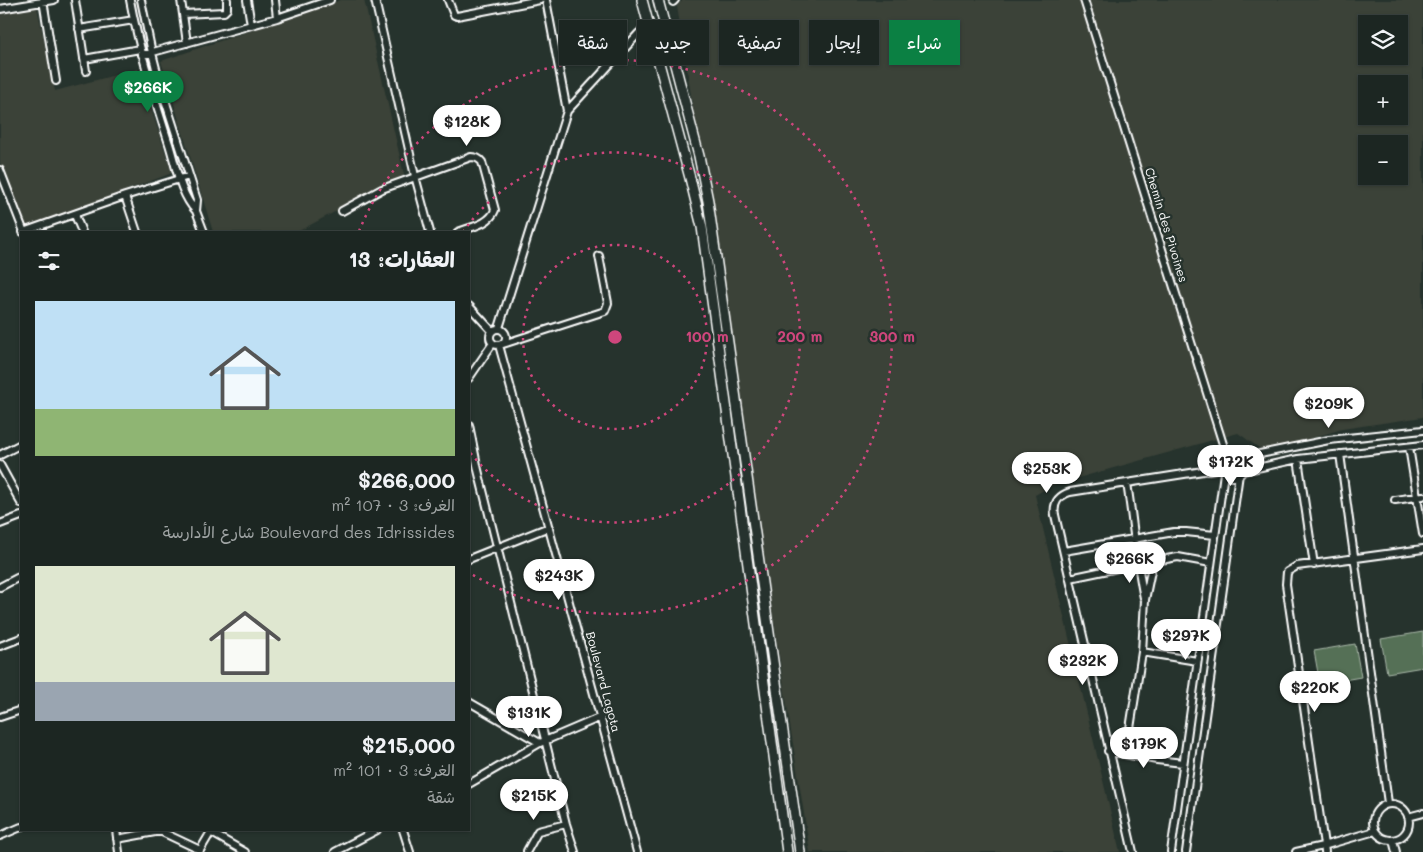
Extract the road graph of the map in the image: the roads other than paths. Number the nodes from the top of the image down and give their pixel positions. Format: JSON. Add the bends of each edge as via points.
{"nodes":[{"id":1,"x":54,"y":0,"type":"edge"},
{"id":2,"x":75,"y":0,"type":"edge"},
{"id":3,"x":130,"y":0,"type":"edge"},
{"id":4,"x":141,"y":0,"type":"edge"},
{"id":5,"x":181,"y":0,"type":"edge"},
{"id":6,"x":227,"y":0,"type":"edge"},
{"id":7,"x":247,"y":0,"type":"edge"},
{"id":8,"x":275,"y":0,"type":"edge"},
{"id":9,"x":330,"y":0,"type":"edge"},
{"id":10,"x":375,"y":0,"type":"edge"},
{"id":11,"x":448,"y":0,"type":"edge"},
{"id":12,"x":540,"y":0,"type":"edge"},
{"id":13,"x":546,"y":0,"type":"edge"},
{"id":14,"x":642,"y":0,"type":"edge"},
{"id":15,"x":658,"y":0,"type":"edge"},
{"id":16,"x":1084,"y":0,"type":"edge"},
{"id":17,"x":43,"y":1,"type":"edge"},
{"id":18,"x":24,"y":2,"type":"edge"},
{"id":19,"x":0,"y":9,"type":"edge"},
{"id":20,"x":183,"y":14,"type":"junction"},
{"id":21,"x":277,"y":18,"type":"junction"},
{"id":22,"x":134,"y":20,"type":"junction"},
{"id":23,"x":251,"y":25,"type":"junction"},
{"id":24,"x":79,"y":29,"type":"junction"},
{"id":25,"x":637,"y":35,"type":"edge"},
{"id":26,"x":187,"y":43,"type":"junction"},
{"id":27,"x":141,"y":52,"type":"junction"},
{"id":28,"x":152,"y":53,"type":"junction"},
{"id":29,"x":84,"y":59,"type":"junction"},
{"id":30,"x":86,"y":71,"type":"dead end"},
{"id":31,"x":56,"y":81,"type":"dead end"},
{"id":32,"x":567,"y":111,"type":"junction"},
{"id":33,"x":0,"y":170,"type":"edge"},
{"id":34,"x":189,"y":176,"type":"junction"},
{"id":35,"x":415,"y":176,"type":"junction"},
{"id":36,"x":180,"y":180,"type":"junction"},
{"id":37,"x":125,"y":196,"type":"junction"},
{"id":38,"x":342,"y":210,"type":"dead end"},
{"id":39,"x":196,"y":211,"type":"junction"},
{"id":40,"x":75,"y":215,"type":"junction"},
{"id":41,"x":23,"y":231,"type":"edge"},
{"id":42,"x":26,"y":231,"type":"edge"},
{"id":43,"x":82,"y":231,"type":"edge"},
{"id":44,"x":137,"y":231,"type":"edge"},
{"id":45,"x":204,"y":231,"type":"edge"},
{"id":46,"x":430,"y":231,"type":"edge"},
{"id":47,"x":461,"y":231,"type":"edge"},
{"id":48,"x":599,"y":256,"type":"dead end"},
{"id":49,"x":470,"y":307,"type":"edge"},
{"id":50,"x":499,"y":328,"type":"junction"},
{"id":51,"x":492,"y":331,"type":"junction"},
{"id":52,"x":498,"y":344,"type":"junction"},
{"id":53,"x":470,"y":377,"type":"edge"},
{"id":54,"x":470,"y":430,"type":"edge"},
{"id":55,"x":1423,"y":430,"type":"edge"},
{"id":56,"x":20,"y":445,"type":"edge"},
{"id":57,"x":1423,"y":445,"type":"edge"},
{"id":58,"x":1410,"y":447,"type":"junction"},
{"id":59,"x":1340,"y":454,"type":"junction"},
{"id":60,"x":0,"y":455,"type":"edge"},
{"id":61,"x":1227,"y":457,"type":"junction"},
{"id":62,"x":1240,"y":458,"type":"junction"},
{"id":63,"x":1298,"y":460,"type":"junction"},
{"id":64,"x":0,"y":465,"type":"edge"},
{"id":65,"x":1223,"y":470,"type":"junction"},
{"id":66,"x":1241,"y":472,"type":"junction"},
{"id":67,"x":1127,"y":483,"type":"junction"},
{"id":68,"x":19,"y":493,"type":"edge"},
{"id":69,"x":1420,"y":496,"type":"edge"},
{"id":70,"x":1395,"y":500,"type":"dead end"},
{"id":71,"x":20,"y":516,"type":"edge"},
{"id":72,"x":0,"y":524,"type":"edge"},
{"id":73,"x":549,"y":527,"type":"junction"},
{"id":74,"x":1423,"y":534,"type":"edge"},
{"id":75,"x":1215,"y":535,"type":"junction"},
{"id":76,"x":1135,"y":538,"type":"junction"},
{"id":77,"x":498,"y":547,"type":"junction"},
{"id":78,"x":1423,"y":549,"type":"edge"},
{"id":79,"x":1064,"y":551,"type":"junction"},
{"id":80,"x":1355,"y":558,"type":"junction"},
{"id":81,"x":470,"y":559,"type":"edge"},
{"id":82,"x":1153,"y":562,"type":"junction"},
{"id":83,"x":1211,"y":563,"type":"junction"},
{"id":84,"x":1137,"y":564,"type":"junction"},
{"id":85,"x":1314,"y":565,"type":"junction"},
{"id":86,"x":20,"y":577,"type":"edge"},
{"id":87,"x":1070,"y":578,"type":"junction"},
{"id":88,"x":0,"y":587,"type":"edge"},
{"id":89,"x":1145,"y":600,"type":"junction"},
{"id":90,"x":20,"y":638,"type":"edge"},
{"id":91,"x":0,"y":646,"type":"edge"},
{"id":92,"x":1142,"y":652,"type":"junction"},
{"id":93,"x":1197,"y":661,"type":"junction"},
{"id":94,"x":470,"y":703,"type":"edge"},
{"id":95,"x":20,"y":710,"type":"edge"},
{"id":96,"x":0,"y":717,"type":"edge"},
{"id":97,"x":601,"y":717,"type":"junction"},
{"id":98,"x":543,"y":742,"type":"junction"},
{"id":99,"x":1108,"y":752,"type":"junction"},
{"id":100,"x":1126,"y":754,"type":"junction"},
{"id":101,"x":1183,"y":763,"type":"junction"},
{"id":102,"x":470,"y":783,"type":"edge"},
{"id":103,"x":1388,"y":804,"type":"junction"},
{"id":104,"x":1423,"y":812,"type":"edge"},
{"id":105,"x":1408,"y":817,"type":"junction"},
{"id":106,"x":566,"y":824,"type":"junction"},
{"id":107,"x":20,"y":828,"type":"edge"},
{"id":108,"x":116,"y":831,"type":"edge"},
{"id":109,"x":211,"y":831,"type":"edge"},
{"id":110,"x":374,"y":831,"type":"edge"},
{"id":111,"x":403,"y":831,"type":"edge"},
{"id":112,"x":1375,"y":831,"type":"junction"},
{"id":113,"x":0,"y":836,"type":"edge"},
{"id":114,"x":117,"y":838,"type":"junction"},
{"id":115,"x":1394,"y":840,"type":"junction"},
{"id":116,"x":1324,"y":849,"type":"edge"},
{"id":117,"x":199,"y":851,"type":"edge"},
{"id":118,"x":527,"y":851,"type":"edge"},
{"id":119,"x":119,"y":852,"type":"edge"},
{"id":120,"x":245,"y":852,"type":"edge"},
{"id":121,"x":335,"y":852,"type":"edge"},
{"id":122,"x":410,"y":852,"type":"edge"},
{"id":123,"x":575,"y":852,"type":"edge"},
{"id":124,"x":637,"y":852,"type":"edge"},
{"id":125,"x":787,"y":852,"type":"edge"},
{"id":126,"x":800,"y":852,"type":"edge"},
{"id":127,"x":1133,"y":852,"type":"edge"},
{"id":128,"x":1171,"y":852,"type":"edge"},
{"id":129,"x":1186,"y":852,"type":"edge"},
{"id":130,"x":1296,"y":852,"type":"edge"},
{"id":131,"x":1396,"y":852,"type":"edge"}],
"edges":[{"from":1,"to":17,"type":"street"},
{"from":2,"to":24,"type":"street"},
{"from":3,"to":22,"type":"street"},
{"from":4,"to":28,"type":"street"},
{"from":5,"to":20,"type":"street"},
{"from":6,"to":20,"type":"street","via":[[224,12]]},
{"from":7,"to":23,"type":"street"},
{"from":8,"to":21,"type":"street"},
{"from":9,"to":21,"type":"street"},
{"from":10,"to":35,"type":"street"},
{"from":11,"to":12,"type":"street","via":[[457,16]]},
{"from":13,"to":32,"type":"street"},
{"from":14,"to":125,"type":"highway","via":[[702,227]]},
{"from":15,"to":126,"type":"highway","via":[[708,201]]},
{"from":16,"to":61,"type":"street","name":"Chemin des Pivoines"},
{"from":17,"to":18,"type":"street"},
{"from":17,"to":31,"type":"street"},
{"from":18,"to":19,"type":"street"},
{"from":20,"to":26,"type":"street"},
{"from":21,"to":23,"type":"street"},
{"from":22,"to":24,"type":"street"},
{"from":22,"to":27,"type":"street"},
{"from":23,"to":26,"type":"street"},
{"from":24,"to":29,"type":"street"},
{"from":25,"to":32,"type":"street"},
{"from":26,"to":28,"type":"street"},
{"from":27,"to":28,"type":"street"},
{"from":27,"to":29,"type":"street"},
{"from":27,"to":36,"type":"street"},
{"from":28,"to":34,"type":"street"},
{"from":29,"to":30,"type":"street"},
{"from":32,"to":50,"type":"street"},
{"from":33,"to":41,"type":"street"},
{"from":34,"to":36,"type":"street"},
{"from":34,"to":39,"type":"street","via":[[197,200]]},
{"from":35,"to":38,"type":"street"},
{"from":35,"to":46,"type":"street"},
{"from":35,"to":47,"type":"street","via":[[471,157],[480,159],[494,214],[487,221]]},
{"from":36,"to":37,"type":"street"},
{"from":36,"to":39,"type":"street","via":[[189,203]]},
{"from":37,"to":40,"type":"street"},
{"from":37,"to":44,"type":"street"},
{"from":39,"to":45,"type":"street"},
{"from":40,"to":42,"type":"street"},
{"from":40,"to":43,"type":"street"},
{"from":48,"to":52,"type":"street","via":[[608,303],[604,311]]},
{"from":49,"to":51,"type":"street"},
{"from":50,"to":51,"type":"street"},
{"from":50,"to":52,"type":"street","via":[[504,330],[506,340]]},
{"from":51,"to":52,"type":"street","via":[[490,336]]},
{"from":52,"to":53,"type":"street"},
{"from":52,"to":73,"type":"street","name":"Boulevard Lagota"},
{"from":54,"to":77,"type":"street"},
{"from":55,"to":62,"type":"street","via":[[1329,440]]},
{"from":56,"to":60,"type":"street"},
{"from":57,"to":58,"type":"street"},
{"from":58,"to":59,"type":"street"},
{"from":58,"to":69,"type":"street"},
{"from":59,"to":63,"type":"street"},
{"from":59,"to":80,"type":"street"},
{"from":61,"to":62,"type":"street"},
{"from":61,"to":65,"type":"street"},
{"from":62,"to":66,"type":"street","via":[[1243,464]]},
{"from":63,"to":66,"type":"street"},
{"from":63,"to":85,"type":"street"},
{"from":64,"to":68,"type":"street"},
{"from":65,"to":66,"type":"street","via":[[1234,477]]},
{"from":65,"to":67,"type":"street"},
{"from":65,"to":75,"type":"street"},
{"from":66,"to":129,"type":"street"},
{"from":67,"to":76,"type":"street"},
{"from":67,"to":79,"type":"street","via":[[1070,492],[1059,497],[1054,512]]},
{"from":69,"to":70,"type":"street"},
{"from":69,"to":74,"type":"street"},
{"from":71,"to":72,"type":"street"},
{"from":73,"to":77,"type":"street"},
{"from":73,"to":97,"type":"street","name":"Boulevard Lagota"},
{"from":75,"to":76,"type":"street","via":[[1186,532]]},
{"from":75,"to":83,"type":"street"},
{"from":76,"to":79,"type":"street"},
{"from":76,"to":84,"type":"street"},
{"from":77,"to":81,"type":"street"},
{"from":77,"to":98,"type":"street"},
{"from":78,"to":80,"type":"street"},
{"from":79,"to":87,"type":"street"},
{"from":80,"to":85,"type":"street"},
{"from":80,"to":103,"type":"street"},
{"from":82,"to":83,"type":"street","via":[[1181,558]]},
{"from":82,"to":84,"type":"street"},
{"from":82,"to":89,"type":"street"},
{"from":83,"to":93,"type":"street"},
{"from":84,"to":87,"type":"street"},
{"from":84,"to":89,"type":"street"},
{"from":85,"to":116,"type":"street","via":[[1293,567],[1286,572],[1285,580]]},
{"from":86,"to":88,"type":"street"},
{"from":87,"to":99,"type":"street"},
{"from":89,"to":92,"type":"street"},
{"from":90,"to":91,"type":"street"},
{"from":92,"to":93,"type":"street"},
{"from":92,"to":100,"type":"street"},
{"from":93,"to":101,"type":"street"},
{"from":94,"to":98,"type":"street"},
{"from":95,"to":96,"type":"street"},
{"from":97,"to":98,"type":"street"},
{"from":97,"to":124,"type":"street","name":"Boulevard Lagota"},
{"from":98,"to":102,"type":"street"},
{"from":98,"to":106,"type":"street"},
{"from":99,"to":100,"type":"street"},
{"from":99,"to":127,"type":"street"},
{"from":100,"to":101,"type":"street"},
{"from":101,"to":128,"type":"street"},
{"from":103,"to":105,"type":"street","via":[[1401,806]]},
{"from":103,"to":112,"type":"street","via":[[1382,805],[1374,814]]},
{"from":104,"to":105,"type":"street"},
{"from":105,"to":115,"type":"street","via":[[1408,829]]},
{"from":106,"to":118,"type":"street","via":[[538,831]]},
{"from":106,"to":123,"type":"street"},
{"from":107,"to":113,"type":"street"},
{"from":108,"to":114,"type":"street"},
{"from":109,"to":117,"type":"street"},
{"from":109,"to":120,"type":"street"},
{"from":110,"to":121,"type":"street"},
{"from":111,"to":122,"type":"street"},
{"from":112,"to":115,"type":"street","via":[[1386,840]]},
{"from":112,"to":116,"type":"street"},
{"from":114,"to":117,"type":"street","via":[[162,832]]},
{"from":114,"to":119,"type":"street"},
{"from":115,"to":131,"type":"street"},
{"from":116,"to":130,"type":"street"}]}
